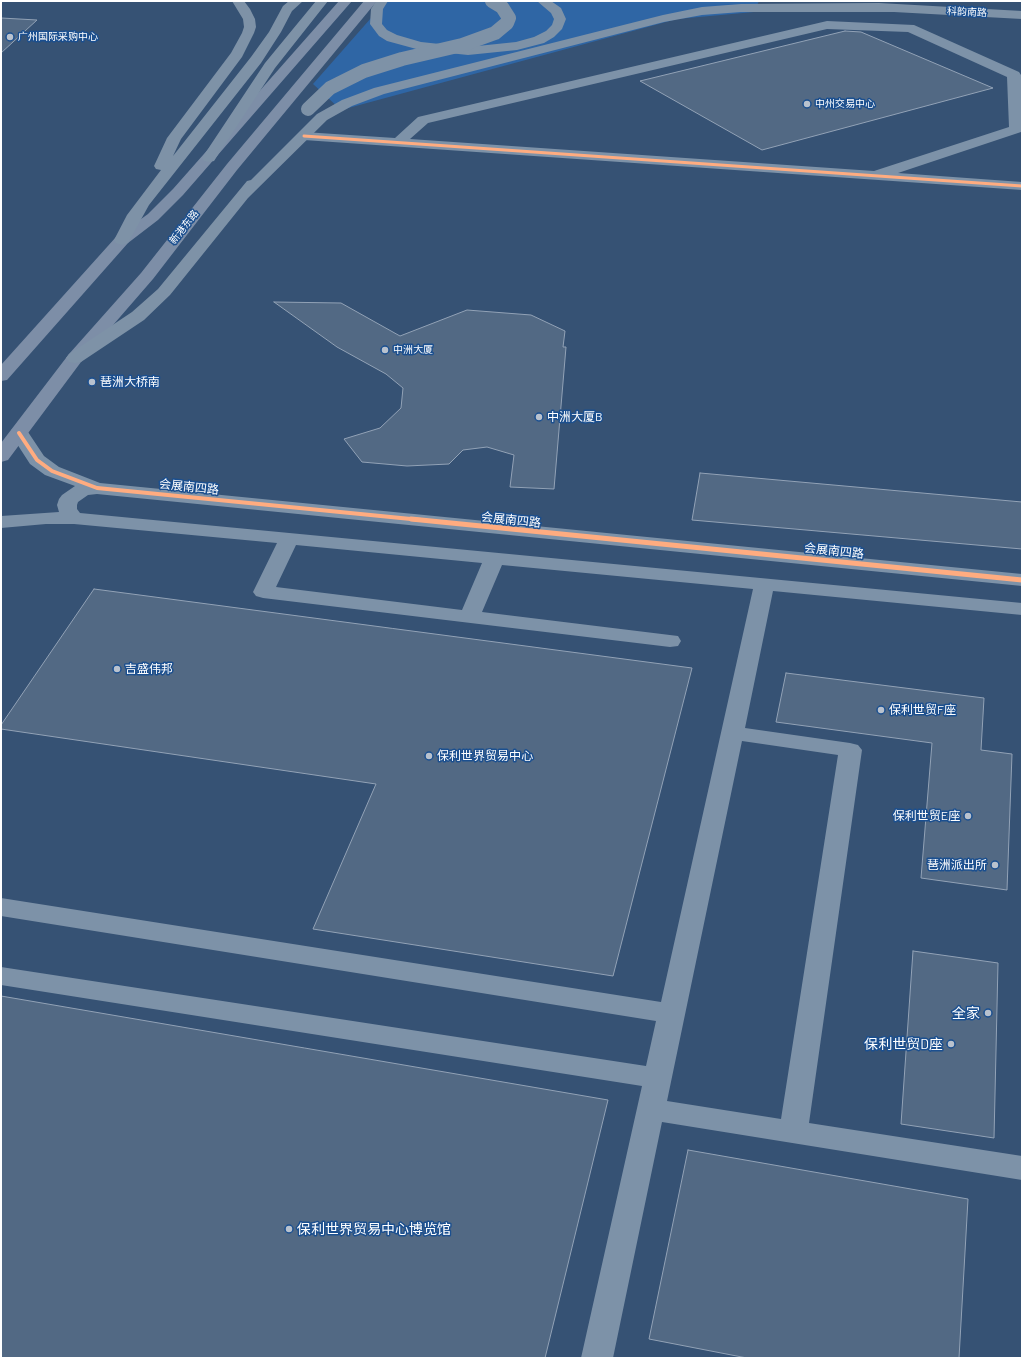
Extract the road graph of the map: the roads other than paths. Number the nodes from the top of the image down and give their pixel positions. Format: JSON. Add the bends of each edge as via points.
{"nodes":[{"id":1,"x":238,"y":1,"type":"edge"},
{"id":2,"x":297,"y":1,"type":"edge"},
{"id":3,"x":322,"y":1,"type":"edge"},
{"id":4,"x":346,"y":1,"type":"edge"},
{"id":5,"x":371,"y":1,"type":"edge"},
{"id":6,"x":382,"y":1,"type":"edge"},
{"id":7,"x":492,"y":1,"type":"edge"},
{"id":8,"x":543,"y":1,"type":"edge"},
{"id":9,"x":792,"y":1,"type":"edge"},
{"id":10,"x":894,"y":8,"type":"junction"},
{"id":11,"x":1022,"y":15,"type":"edge"},
{"id":12,"x":300,"y":123,"type":"junction"},
{"id":13,"x":1019,"y":129,"type":"edge"},
{"id":14,"x":398,"y":143,"type":"junction"},
{"id":15,"x":209,"y":158,"type":"junction"},
{"id":16,"x":874,"y":176,"type":"junction"},
{"id":17,"x":155,"y":186,"type":"junction"},
{"id":18,"x":1022,"y":186,"type":"edge"},
{"id":19,"x":122,"y":240,"type":"junction"},
{"id":20,"x":75,"y":358,"type":"junction"},
{"id":21,"x":1,"y":376,"type":"edge"},
{"id":22,"x":19,"y":433,"type":"junction"},
{"id":23,"x":1,"y":456,"type":"edge"},
{"id":24,"x":97,"y":488,"type":"junction"},
{"id":25,"x":74,"y":518,"type":"junction"},
{"id":26,"x":1,"y":522,"type":"edge"},
{"id":27,"x":289,"y":540,"type":"junction"},
{"id":28,"x":494,"y":559,"type":"junction"},
{"id":29,"x":1017,"y":578,"type":"edge"},
{"id":30,"x":764,"y":585,"type":"junction"},
{"id":31,"x":1017,"y":610,"type":"edge"},
{"id":32,"x":469,"y":617,"type":"junction"},
{"id":33,"x":670,"y":642,"type":"dead end"},
{"id":34,"x":732,"y":733,"type":"junction"},
{"id":35,"x":1,"y":907,"type":"edge"},
{"id":36,"x":1,"y":976,"type":"edge"},
{"id":37,"x":672,"y":1014,"type":"junction"},
{"id":38,"x":658,"y":1078,"type":"junction"},
{"id":39,"x":651,"y":1109,"type":"junction"},
{"id":40,"x":793,"y":1132,"type":"junction"},
{"id":41,"x":1022,"y":1168,"type":"edge"},
{"id":42,"x":597,"y":1358,"type":"edge"}],
"edges":[{"from":1,"to":17,"type":"highway","via":[[249,19],[248,33],[237,54],[174,138],[163,159]]},
{"from":2,"to":17,"type":"highway","via":[[287,9],[256,60]]},
{"from":3,"to":15,"type":"highway","via":[[270,66]]},
{"from":4,"to":15,"type":"main road"},
{"from":5,"to":20,"type":"main road","name":"新港东路","via":[[232,167],[147,276]]},
{"from":6,"to":8,"type":"highway","via":[[377,9],[376,24],[383,33],[420,46],[468,51],[517,46],[550,34],[558,26],[560,18],[557,11]]},
{"from":7,"to":12,"type":"highway","bridge":true,"via":[[502,7],[509,18],[495,33],[462,45],[364,71],[330,88]]},
{"from":9,"to":10,"type":"highway","name":"科韵南路"},
{"from":10,"to":11,"type":"highway","name":"科韵南路"},
{"from":10,"to":12,"type":"highway","via":[[741,8],[685,14],[379,91]]},
{"from":12,"to":14,"type":"street"},
{"from":12,"to":20,"type":"highway","via":[[178,276],[138,316]]},
{"from":13,"to":14,"type":"street","via":[[1014,75],[910,28],[827,25],[423,120]]},
{"from":13,"to":16,"type":"street"},
{"from":14,"to":16,"type":"street"},
{"from":15,"to":19,"type":"main road","via":[[166,205]]},
{"from":16,"to":18,"type":"street"},
{"from":17,"to":19,"type":"highway"},
{"from":19,"to":21,"type":"main road"},
{"from":20,"to":22,"type":"main road","name":"新港东路"},
{"from":22,"to":23,"type":"main road","name":"新港东路"},
{"from":22,"to":24,"type":"street","name":"会展南四路","via":[[37,460],[52,471]]},
{"from":24,"to":25,"type":"street","via":[[83,490],[69,499],[67,510]]},
{"from":24,"to":29,"type":"street","name":"会展南四路"},
{"from":25,"to":26,"type":"street"},
{"from":25,"to":27,"type":"street"},
{"from":27,"to":28,"type":"street"},
{"from":27,"to":32,"type":"street","via":[[263,592]]},
{"from":28,"to":30,"type":"street"},
{"from":28,"to":32,"type":"street"},
{"from":30,"to":31,"type":"street"},
{"from":30,"to":34,"type":"street"},
{"from":32,"to":33,"type":"street"},
{"from":34,"to":37,"type":"street"},
{"from":34,"to":40,"type":"street","via":[[850,750]]},
{"from":35,"to":37,"type":"street"},
{"from":36,"to":38,"type":"street"},
{"from":37,"to":38,"type":"street"},
{"from":38,"to":39,"type":"street"},
{"from":39,"to":40,"type":"street"},
{"from":39,"to":42,"type":"street"},
{"from":40,"to":41,"type":"street"}]}
